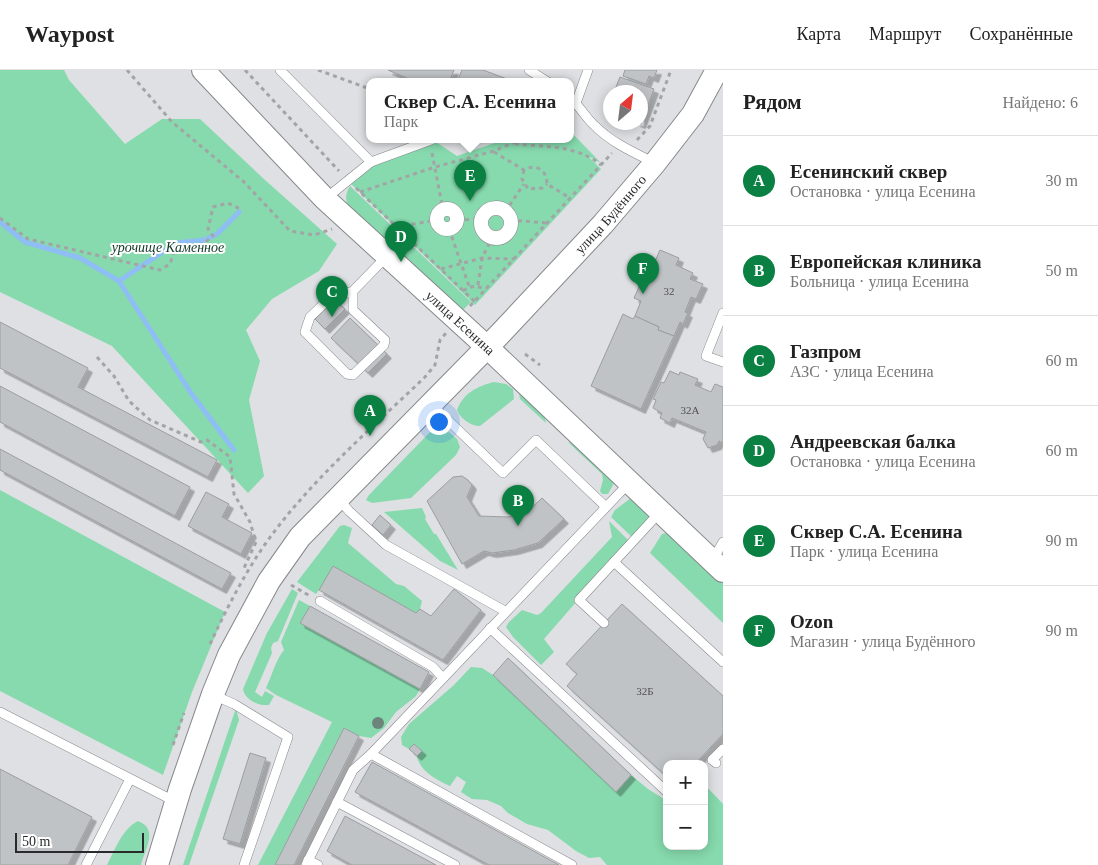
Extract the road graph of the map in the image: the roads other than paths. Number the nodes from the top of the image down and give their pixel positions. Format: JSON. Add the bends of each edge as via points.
{"nodes":[{"id":1,"x":203,"y":70,"type":"edge"},
{"id":2,"x":280,"y":70,"type":"edge"},
{"id":3,"x":529,"y":70,"type":"edge"},
{"id":4,"x":588,"y":70,"type":"edge"},
{"id":5,"x":717,"y":70,"type":"edge"},
{"id":6,"x":542,"y":78,"type":"edge"},
{"id":7,"x":574,"y":99,"type":"edge"},
{"id":8,"x":574,"y":102,"type":"edge"},
{"id":9,"x":422,"y":143,"type":"edge"},
{"id":10,"x":371,"y":162,"type":"junction"},
{"id":11,"x":656,"y":163,"type":"junction"},
{"id":12,"x":325,"y":199,"type":"junction"},
{"id":13,"x":440,"y":215,"type":"road end"},
{"id":14,"x":453,"y":224,"type":"road end"},
{"id":15,"x":492,"y":238,"type":"joint"},
{"id":16,"x":387,"y":256,"type":"junction"},
{"id":17,"x":353,"y":291,"type":"junction"},
{"id":18,"x":723,"y":313,"type":"edge"},
{"id":19,"x":487,"y":347,"type":"junction"},
{"id":20,"x":723,"y":362,"type":"edge"},
{"id":21,"x":431,"y":404,"type":"junction"},
{"id":22,"x":629,"y":483,"type":"junction"},
{"id":23,"x":338,"y":498,"type":"junction"},
{"id":24,"x":606,"y":506,"type":"junction"},
{"id":25,"x":660,"y":511,"type":"junction"},
{"id":26,"x":719,"y":558,"type":"edge"},
{"id":27,"x":614,"y":562,"type":"junction"},
{"id":28,"x":320,"y":600,"type":"dead end"},
{"id":29,"x":505,"y":612,"type":"junction"},
{"id":30,"x":604,"y":623,"type":"dead end"},
{"id":31,"x":490,"y":628,"type":"junction"},
{"id":32,"x":723,"y":662,"type":"edge"},
{"id":33,"x":442,"y":677,"type":"junction"},
{"id":34,"x":212,"y":694,"type":"junction"},
{"id":35,"x":0,"y":712,"type":"edge"},
{"id":36,"x":723,"y":749,"type":"edge"},
{"id":37,"x":371,"y":754,"type":"junction"},
{"id":38,"x":711,"y":763,"type":"edge"},
{"id":39,"x":130,"y":778,"type":"junction"},
{"id":40,"x":663,"y":788,"type":"edge"},
{"id":41,"x":176,"y":802,"type":"junction"},
{"id":42,"x":337,"y":802,"type":"junction"},
{"id":43,"x":307,"y":862,"type":"edge"},
{"id":44,"x":86,"y":865,"type":"edge"},
{"id":45,"x":158,"y":865,"type":"edge"},
{"id":46,"x":244,"y":865,"type":"edge"},
{"id":47,"x":318,"y":865,"type":"edge"},
{"id":48,"x":455,"y":865,"type":"edge"},
{"id":49,"x":572,"y":865,"type":"edge"}],
"edges":[{"from":1,"to":12,"type":"street","name":"улица Есенина"},
{"from":2,"to":10,"type":"lane"},
{"from":3,"to":6,"type":"lane"},
{"from":4,"to":7,"type":"lane"},
{"from":5,"to":11,"type":"street","name":"улица Будённого","via":[[693,114]]},
{"from":8,"to":11,"type":"lane","via":[[592,125],[619,146]]},
{"from":9,"to":10,"type":"lane"},
{"from":10,"to":12,"type":"lane"},
{"from":11,"to":19,"type":"street","name":"улица Будённого"},
{"from":12,"to":16,"type":"street","name":"улица Есенина"},
{"from":13,"to":14,"type":"street","via":[[453,211]]},
{"from":15,"to":15,"type":"street","via":[[506,234],[510,225],[508,216],[501,209],[491,209],[482,219],[482,228]]},
{"from":16,"to":17,"type":"lane"},
{"from":16,"to":19,"type":"street","name":"улица Есенина"},
{"from":17,"to":17,"type":"lane","via":[[330,298],[310,316],[305,332],[347,374],[353,375],[384,345],[385,340],[353,310]]},
{"from":18,"to":20,"type":"lane","via":[[706,356]]},
{"from":19,"to":21,"type":"street","name":"улица Будённого"},
{"from":19,"to":22,"type":"street","name":"улица Есенина"},
{"from":21,"to":23,"type":"street","name":"улица Будённого"},
{"from":21,"to":24,"type":"lane","via":[[503,473],[536,440]]},
{"from":22,"to":24,"type":"lane"},
{"from":22,"to":25,"type":"street","name":"улица Есенина"},
{"from":23,"to":29,"type":"lane","via":[[386,545]]},
{"from":23,"to":34,"type":"street","name":"улица Будённого","via":[[300,537],[270,581],[229,655]]},
{"from":24,"to":29,"type":"lane"},
{"from":25,"to":26,"type":"street","name":"улица Есенина"},
{"from":25,"to":27,"type":"lane"},
{"from":27,"to":30,"type":"lane","via":[[579,600]]},
{"from":27,"to":32,"type":"lane"},
{"from":28,"to":33,"type":"lane","via":[[433,667]]},
{"from":29,"to":31,"type":"lane"},
{"from":31,"to":33,"type":"lane"},
{"from":31,"to":40,"type":"lane"},
{"from":33,"to":37,"type":"lane"},
{"from":34,"to":41,"type":"street","name":"улица Будённого"},
{"from":34,"to":46,"type":"lane","via":[[288,737]]},
{"from":35,"to":39,"type":"lane"},
{"from":36,"to":38,"type":"lane"},
{"from":37,"to":42,"type":"lane","via":[[353,770]]},
{"from":37,"to":49,"type":"lane"},
{"from":39,"to":41,"type":"lane"},
{"from":39,"to":44,"type":"lane"},
{"from":41,"to":45,"type":"street","name":"улица Будённого"},
{"from":42,"to":43,"type":"lane"},
{"from":42,"to":48,"type":"lane"},
{"from":43,"to":47,"type":"lane"}]}
